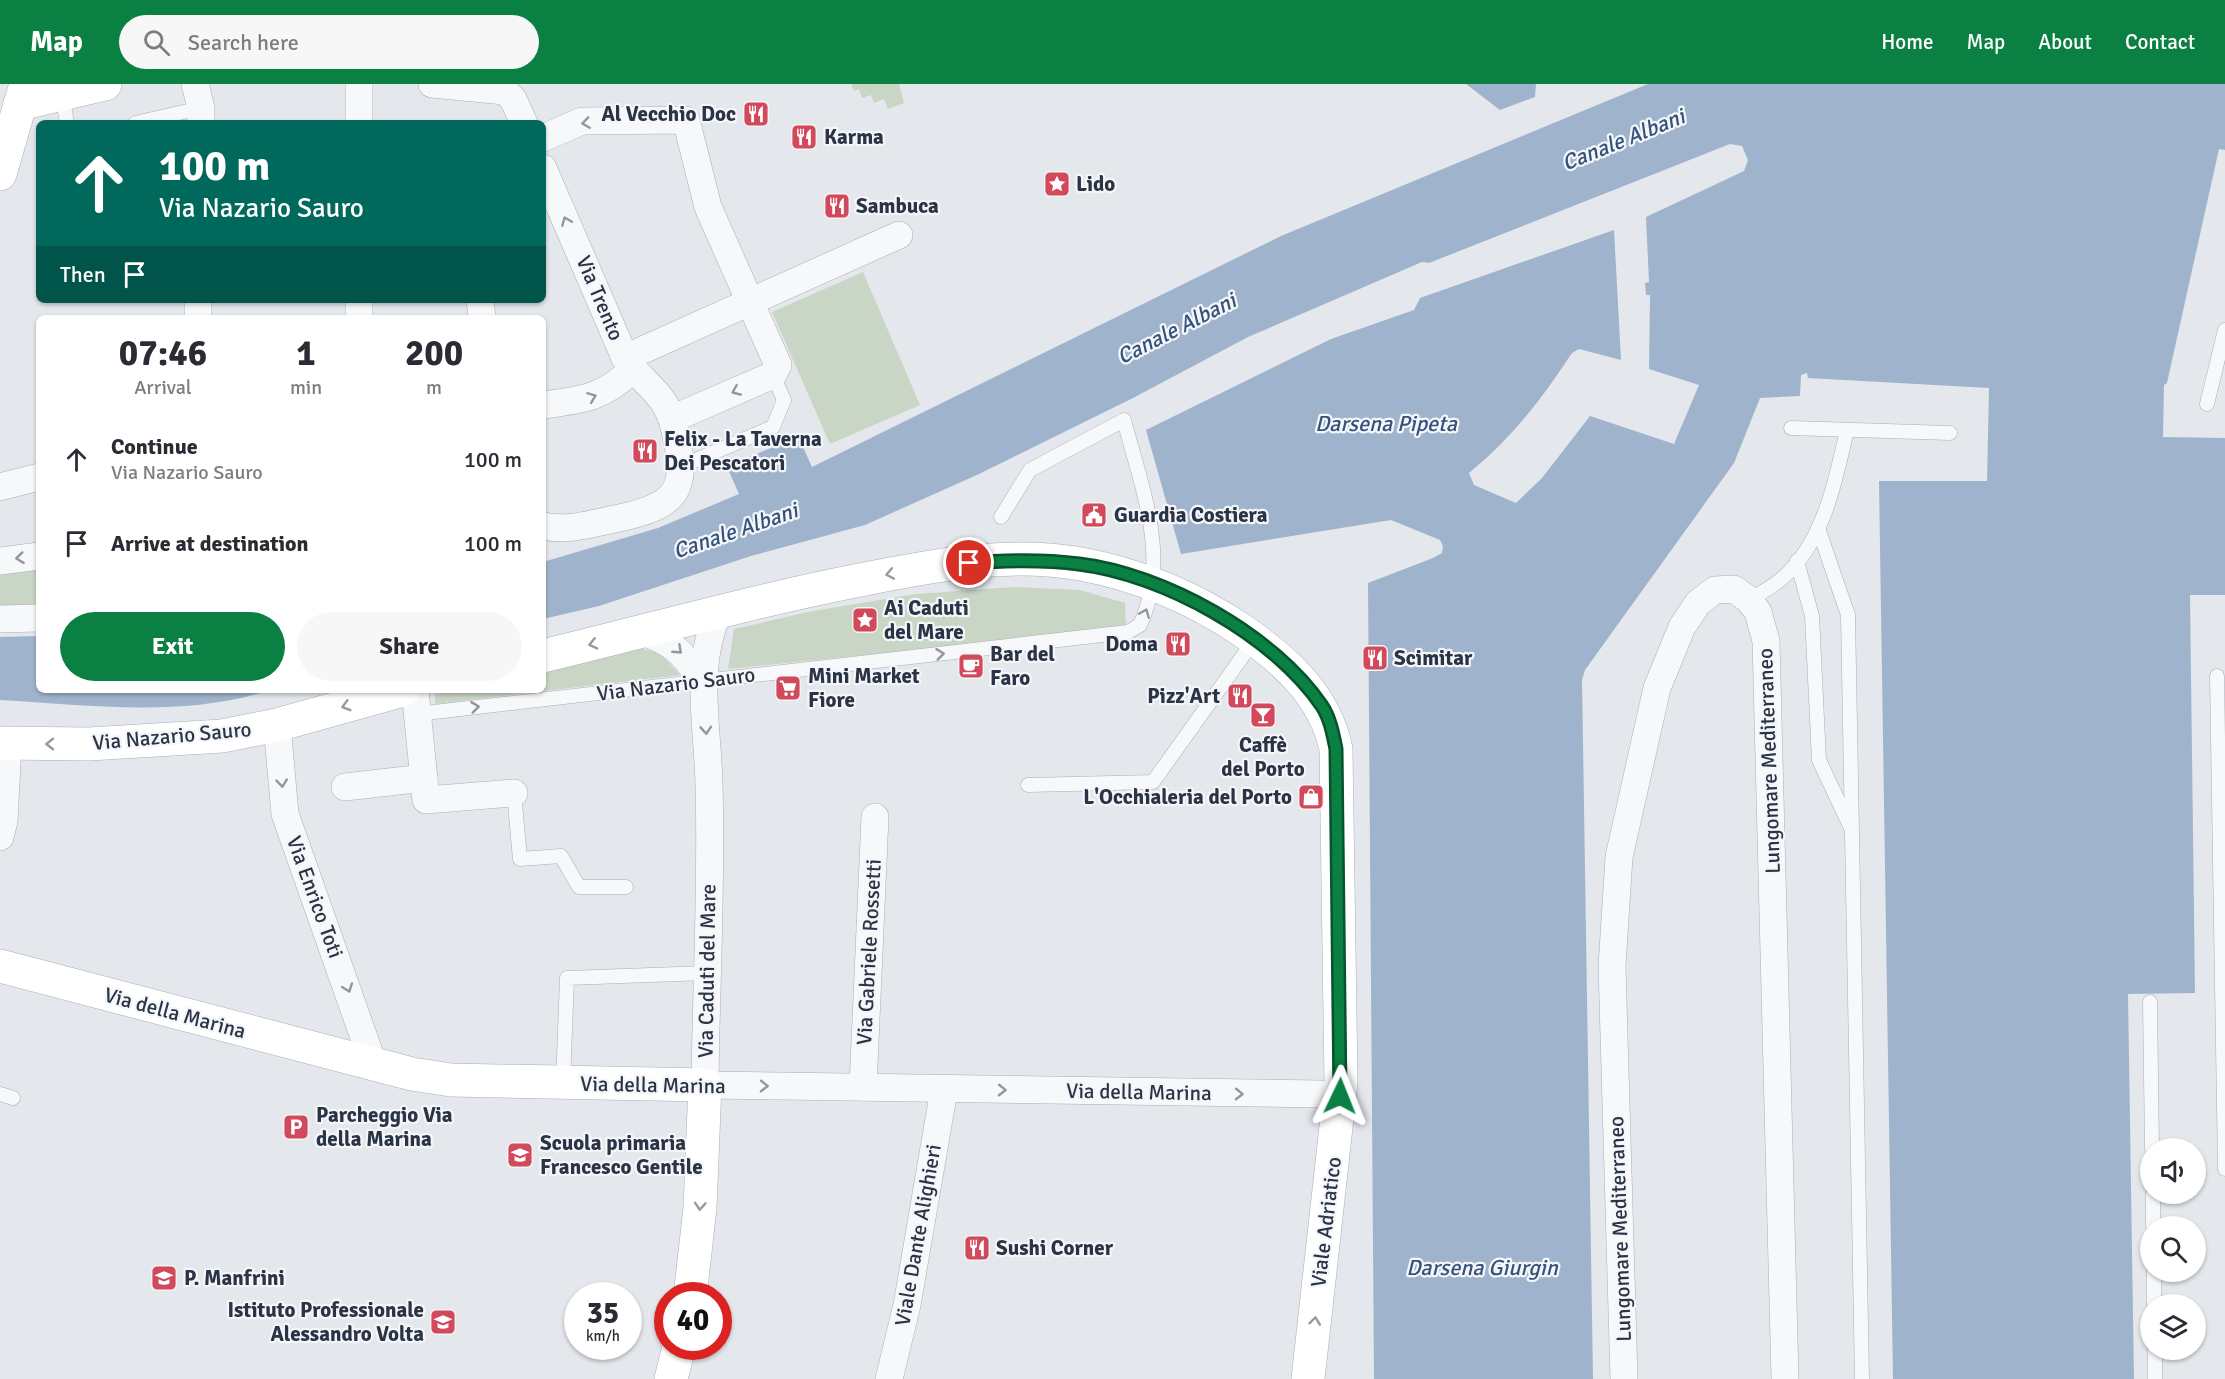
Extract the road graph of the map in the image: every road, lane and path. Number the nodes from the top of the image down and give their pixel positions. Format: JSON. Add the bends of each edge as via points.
{"nodes":[{"id":1,"x":105,"y":84,"type":"edge"},
{"id":2,"x":432,"y":84,"type":"edge"},
{"id":3,"x":364,"y":85,"type":"edge"},
{"id":4,"x":23,"y":94,"type":"edge"},
{"id":5,"x":199,"y":105,"type":"edge"},
{"id":6,"x":65,"y":108,"type":"edge"},
{"id":7,"x":146,"y":120,"type":"edge"},
{"id":8,"x":359,"y":120,"type":"edge"},
{"id":9,"x":523,"y":120,"type":"edge"},
{"id":10,"x":546,"y":137,"type":"edge"},
{"id":11,"x":0,"y":174,"type":"edge"},
{"id":12,"x":546,"y":175,"type":"edge"},
{"id":13,"x":899,"y":235,"type":"dead end"},
{"id":14,"x":751,"y":301,"type":"junction"},
{"id":15,"x":2225,"y":330,"type":"edge"},
{"id":16,"x":629,"y":364,"type":"junction"},
{"id":17,"x":773,"y":375,"type":"junction"},
{"id":18,"x":2207,"y":404,"type":"dead end"},
{"id":19,"x":546,"y":405,"type":"edge"},
{"id":20,"x":672,"y":418,"type":"junction"},
{"id":21,"x":1791,"y":428,"type":"dead end"},
{"id":22,"x":1847,"y":430,"type":"junction"},
{"id":23,"x":1950,"y":433,"type":"dead end"},
{"id":24,"x":682,"y":466,"type":"junction"},
{"id":25,"x":36,"y":478,"type":"edge"},
{"id":26,"x":0,"y":487,"type":"edge"},
{"id":27,"x":1001,"y":517,"type":"dead end"},
{"id":28,"x":1818,"y":528,"type":"junction"},
{"id":29,"x":549,"y":531,"type":"edge"},
{"id":30,"x":36,"y":556,"type":"edge"},
{"id":31,"x":0,"y":561,"type":"edge"},
{"id":32,"x":1797,"y":561,"type":"junction"},
{"id":33,"x":1154,"y":583,"type":"junction"},
{"id":34,"x":1749,"y":600,"type":"junction"},
{"id":35,"x":719,"y":611,"type":"junction"},
{"id":36,"x":36,"y":618,"type":"edge"},
{"id":37,"x":0,"y":619,"type":"edge"},
{"id":38,"x":643,"y":632,"type":"junction"},
{"id":39,"x":1255,"y":639,"type":"junction"},
{"id":40,"x":546,"y":655,"type":"edge"},
{"id":41,"x":2217,"y":676,"type":"dead end"},
{"id":42,"x":702,"y":681,"type":"junction"},
{"id":43,"x":546,"y":690,"type":"edge"},
{"id":44,"x":497,"y":693,"type":"edge"},
{"id":45,"x":411,"y":698,"type":"edge"},
{"id":46,"x":277,"y":725,"type":"junction"},
{"id":47,"x":4,"y":744,"type":"edge"},
{"id":48,"x":424,"y":778,"type":"junction"},
{"id":49,"x":1028,"y":785,"type":"dead end"},
{"id":50,"x":345,"y":787,"type":"dead end"},
{"id":51,"x":514,"y":793,"type":"joint"},
{"id":52,"x":875,"y":817,"type":"dead end"},
{"id":53,"x":1852,"y":832,"type":"junction"},
{"id":54,"x":0,"y":837,"type":"edge"},
{"id":55,"x":626,"y":887,"type":"dead end"},
{"id":56,"x":0,"y":966,"type":"edge"},
{"id":57,"x":707,"y":973,"type":"junction"},
{"id":58,"x":2150,"y":1002,"type":"dead end"},
{"id":59,"x":374,"y":1066,"type":"junction"},
{"id":60,"x":563,"y":1083,"type":"junction"},
{"id":61,"x":705,"y":1085,"type":"junction"},
{"id":62,"x":863,"y":1087,"type":"junction"},
{"id":63,"x":944,"y":1090,"type":"junction"},
{"id":64,"x":1321,"y":1095,"type":"dead end"},
{"id":65,"x":2152,"y":1138,"type":"edge"},
{"id":66,"x":2225,"y":1169,"type":"edge"},
{"id":67,"x":692,"y":1282,"type":"edge"},
{"id":68,"x":676,"y":1360,"type":"edge"},
{"id":69,"x":2155,"y":1360,"type":"edge"},
{"id":70,"x":671,"y":1379,"type":"edge"},
{"id":71,"x":889,"y":1379,"type":"edge"},
{"id":72,"x":1308,"y":1379,"type":"edge"},
{"id":73,"x":1624,"y":1379,"type":"edge"},
{"id":74,"x":1785,"y":1379,"type":"edge"},
{"id":75,"x":1862,"y":1379,"type":"edge"},
{"id":76,"x":2155,"y":1379,"type":"edge"}],
"edges":[{"from":1,"to":6,"type":"street"},
{"from":2,"to":9,"type":"street","via":[[505,91]]},
{"from":3,"to":8,"type":"street"},
{"from":4,"to":6,"type":"street"},
{"from":4,"to":11,"type":"street"},
{"from":5,"to":7,"type":"lane"},
{"from":14,"to":10,"type":"street","one_way":true,"via":[[708,207],[686,120],[582,121]]},
{"from":16,"to":12,"type":"street","name":"Via Trento","one_way":true},
{"from":13,"to":14,"type":"street"},
{"from":14,"to":16,"type":"street"},
{"from":14,"to":17,"type":"street","via":[[777,358]]},
{"from":15,"to":18,"type":"lane"},
{"from":19,"to":16,"type":"street","one_way":true,"via":[[588,400],[617,385]]},
{"from":16,"to":20,"type":"street","name":"Via Trento"},
{"from":17,"to":20,"type":"street","one_way":true},
{"from":17,"to":24,"type":"lane","via":[[784,400],[773,427]]},
{"from":20,"to":24,"type":"street"},
{"from":21,"to":22,"type":"lane"},
{"from":22,"to":23,"type":"lane"},
{"from":22,"to":28,"type":"lane","via":[[1833,492]]},
{"from":24,"to":29,"type":"street","via":[[675,494],[653,510]]},
{"from":25,"to":26,"type":"street"},
{"from":27,"to":33,"type":"lane","name":"Via Nazario Sauro","via":[[1030,470],[1124,420],[1154,534]]},
{"from":28,"to":32,"type":"lane"},
{"from":28,"to":53,"type":"lane","via":[[1848,615]]},
{"from":30,"to":31,"type":"street","one_way":true},
{"from":32,"to":34,"type":"lane","via":[[1773,586]]},
{"from":32,"to":53,"type":"lane","via":[[1812,616],[1819,760]]},
{"from":33,"to":35,"type":"street","one_way":true,"via":[[1080,564],[1011,559],[905,571]]},
{"from":33,"to":39,"type":"street","via":[[1211,609]]},
{"from":42,"to":33,"type":"lane","name":"Via Nazario Sauro","one_way":true,"via":[[1128,632],[1140,625]]},
{"from":34,"to":73,"type":"street","name":"Lungomare Mediterraneo","via":[[1734,590],[1715,590],[1698,603],[1682,627],[1657,688],[1619,857],[1612,966]]},
{"from":34,"to":74,"type":"street","name":"Lungomare Mediterraneo","via":[[1758,612],[1766,641]]},
{"from":35,"to":38,"type":"street"},
{"from":35,"to":42,"type":"street","name":"Via Caduti del Mare","via":[[710,630]]},
{"from":36,"to":37,"type":"street"},
{"from":38,"to":40,"type":"street","one_way":true},
{"from":38,"to":42,"type":"street","one_way":true,"via":[[668,641],[687,658]]},
{"from":39,"to":49,"type":"lane","via":[[1153,782]]},
{"from":72,"to":39,"type":"street","name":"Viale Adriatico","one_way":true,"via":[[1341,1082],[1336,749],[1323,707],[1294,673]]},
{"from":41,"to":66,"type":"lane"},
{"from":43,"to":42,"type":"lane","name":"Via Nazario Sauro","one_way":true},
{"from":42,"to":57,"type":"street","name":"Via Caduti del Mare","one_way":true,"via":[[709,785]]},
{"from":45,"to":44,"type":"lane","name":"Via Nazario Sauro","one_way":true},
{"from":45,"to":46,"type":"street","name":"Via Nazario Sauro","one_way":true},
{"from":45,"to":48,"type":"street"},
{"from":46,"to":47,"type":"street","name":"Via Nazario Sauro","one_way":true,"via":[[222,736],[161,741]]},
{"from":46,"to":59,"type":"street","name":"Via Enrico Toti","one_way":true,"via":[[285,814]]},
{"from":47,"to":54,"type":"street","name":"Via Nazario Sauro","via":[[4,822]]},
{"from":48,"to":50,"type":"street"},
{"from":48,"to":51,"type":"street","via":[[426,800]]},
{"from":51,"to":55,"type":"lane","via":[[520,859],[561,856],[579,887]]},
{"from":52,"to":62,"type":"street","name":"Via Gabriele Rossetti"},
{"from":53,"to":75,"type":"lane"},
{"from":56,"to":59,"type":"street","name":"Via della Marina"},
{"from":57,"to":60,"type":"lane","via":[[567,978]]},
{"from":57,"to":61,"type":"street","name":"Via Caduti del Mare"},
{"from":58,"to":65,"type":"lane"},
{"from":59,"to":60,"type":"street","name":"Via della Marina","via":[[451,1080]]},
{"from":60,"to":61,"type":"street","name":"Via della Marina"},
{"from":61,"to":62,"type":"street","name":"Via della Marina","one_way":true},
{"from":61,"to":67,"type":"street","name":"Via Caduti del Mare","one_way":true,"via":[[700,1208]]},
{"from":62,"to":63,"type":"street","name":"Via della Marina"},
{"from":63,"to":64,"type":"street","name":"Via della Marina","one_way":true},
{"from":63,"to":71,"type":"street","name":"Viale Dante Alighieri","via":[[907,1305]]},
{"from":68,"to":70,"type":"street"},
{"from":69,"to":76,"type":"lane"}]}
